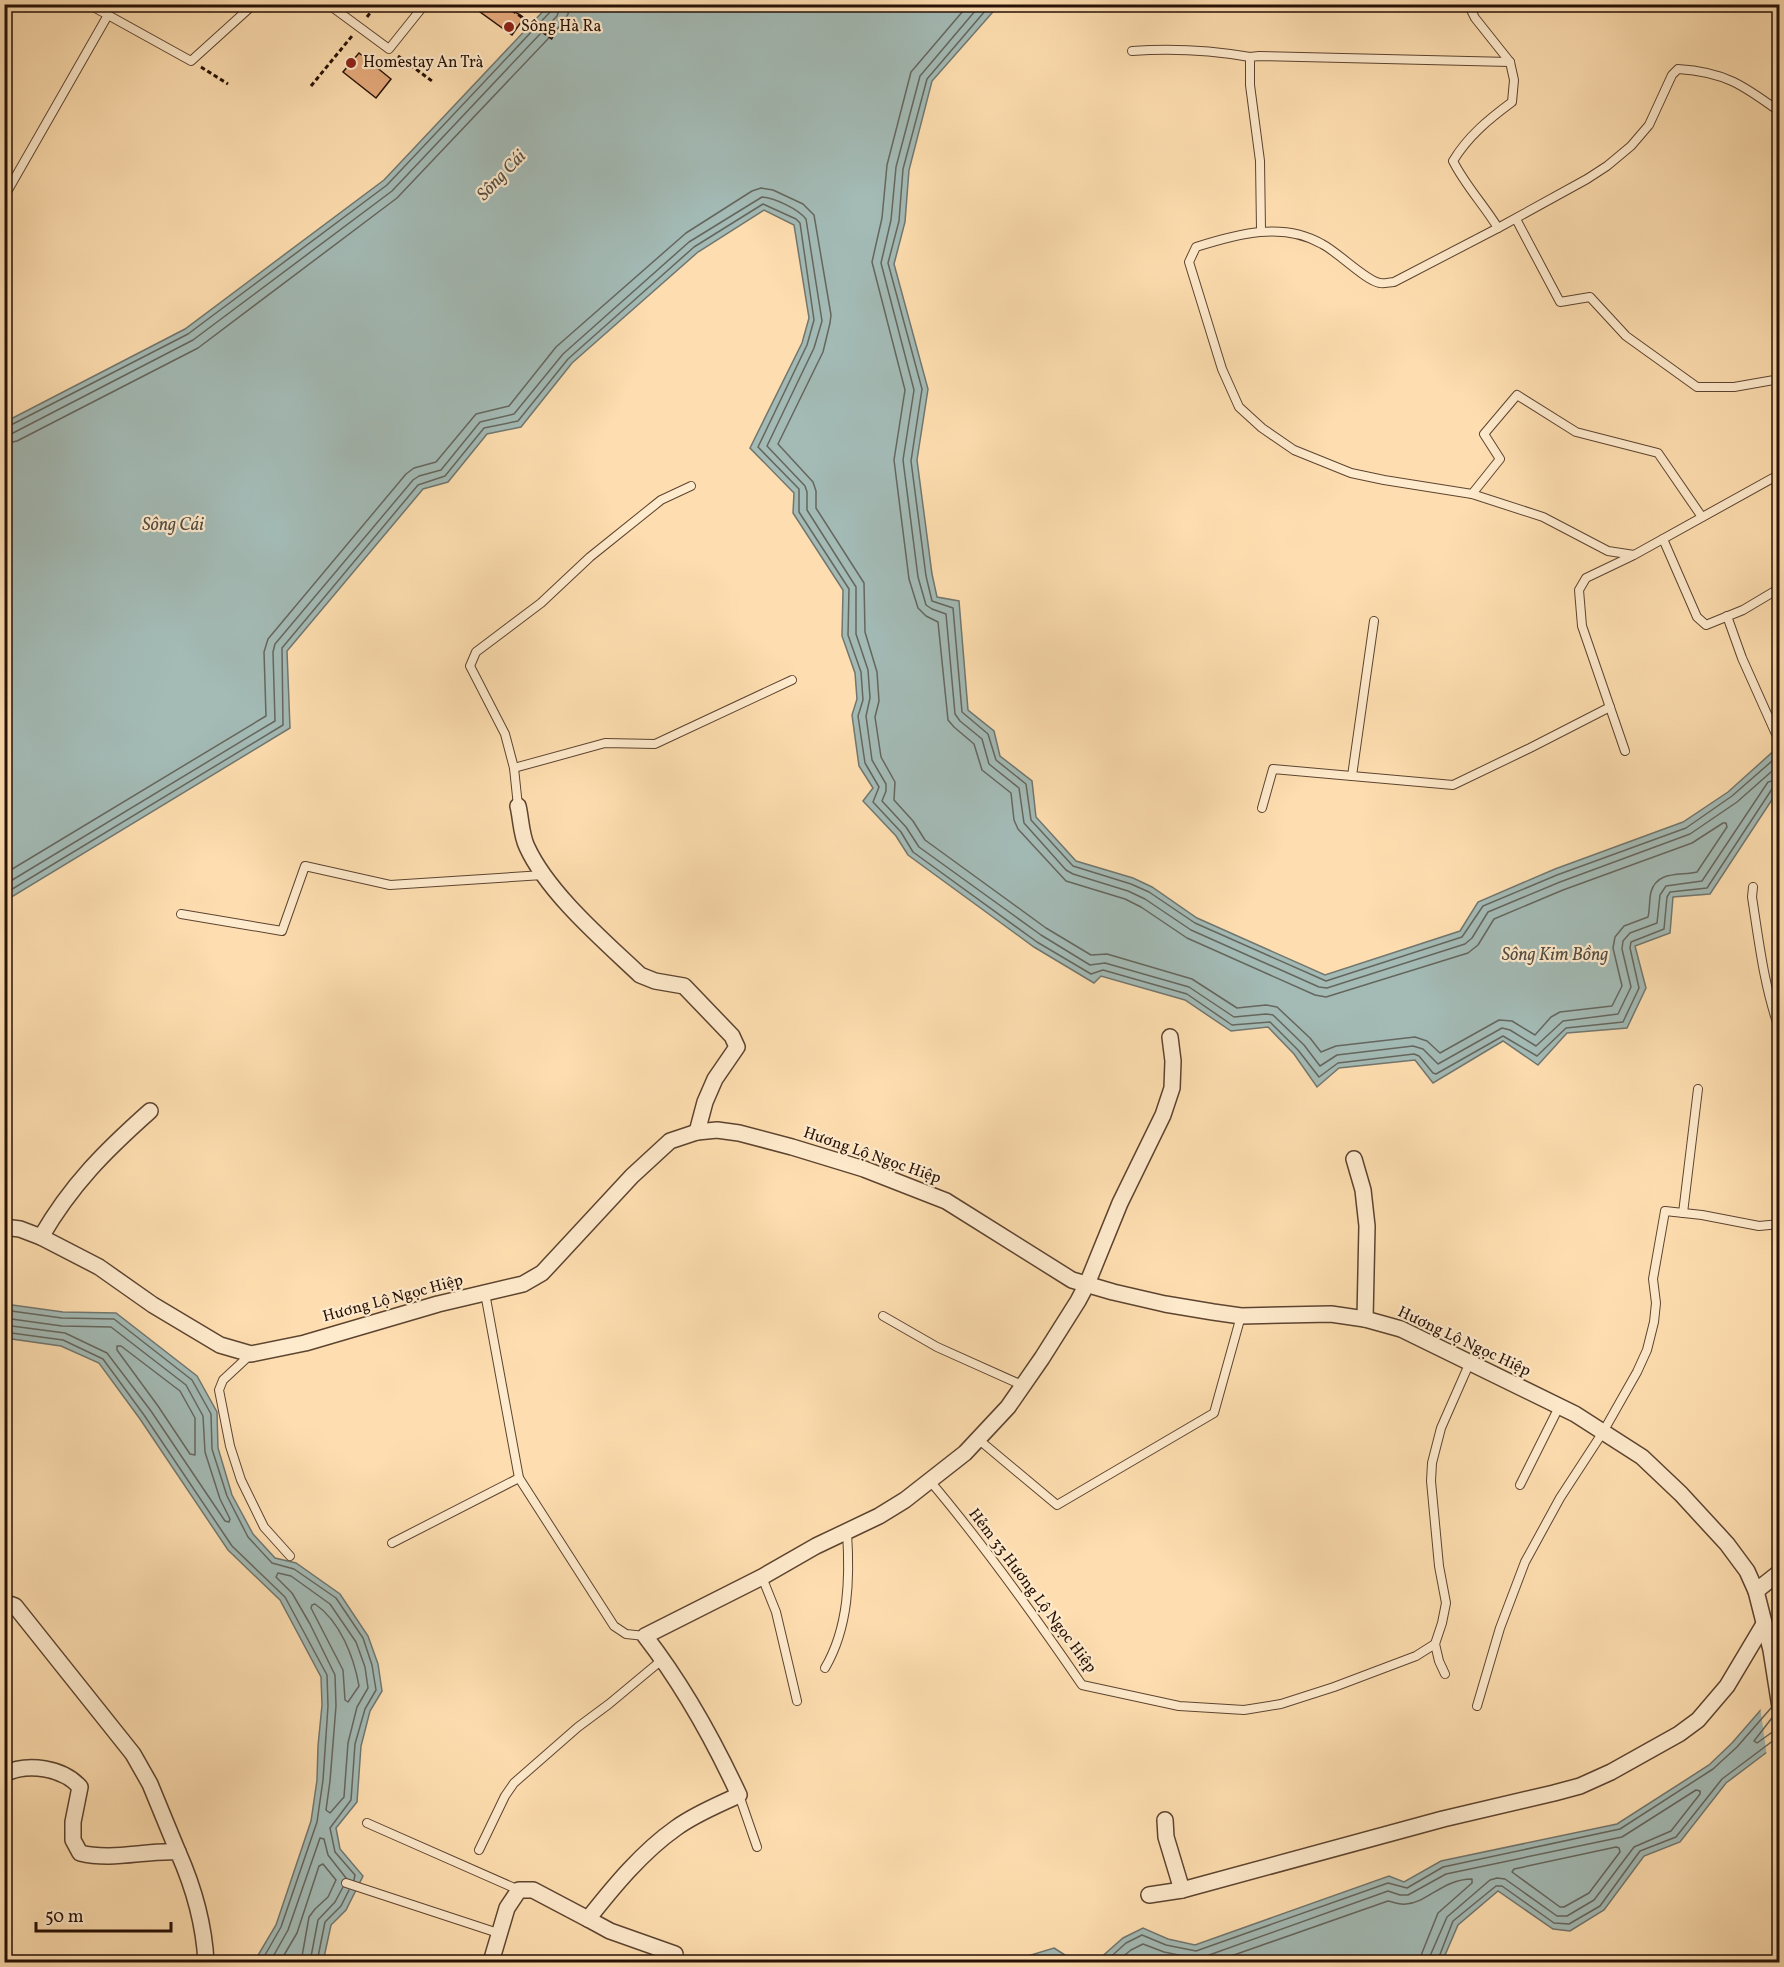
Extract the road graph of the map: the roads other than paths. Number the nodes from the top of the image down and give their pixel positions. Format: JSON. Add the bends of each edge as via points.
{"nodes":[{"id":1,"x":88,"y":4,"type":"edge"},
{"id":2,"x":254,"y":4,"type":"edge"},
{"id":3,"x":328,"y":4,"type":"edge"},
{"id":4,"x":425,"y":4,"type":"edge"},
{"id":5,"x":1468,"y":4,"type":"edge"},
{"id":6,"x":108,"y":15,"type":"junction"},
{"id":7,"x":1132,"y":51,"type":"dead end"},
{"id":8,"x":1250,"y":57,"type":"junction"},
{"id":9,"x":1510,"y":62,"type":"junction"},
{"id":10,"x":1779,"y":112,"type":"edge"},
{"id":11,"x":4,"y":197,"type":"edge"},
{"id":12,"x":1516,"y":219,"type":"junction"},
{"id":13,"x":1498,"y":228,"type":"junction"},
{"id":14,"x":1261,"y":230,"type":"junction"},
{"id":15,"x":1779,"y":379,"type":"edge"},
{"id":16,"x":1779,"y":474,"type":"edge"},
{"id":17,"x":691,"y":486,"type":"dead end"},
{"id":18,"x":1472,"y":494,"type":"junction"},
{"id":19,"x":1702,"y":517,"type":"junction"},
{"id":20,"x":1663,"y":539,"type":"junction"},
{"id":21,"x":1634,"y":555,"type":"junction"},
{"id":22,"x":1779,"y":588,"type":"edge"},
{"id":23,"x":1727,"y":616,"type":"junction"},
{"id":24,"x":1374,"y":621,"type":"dead end"},
{"id":25,"x":792,"y":680,"type":"dead end"},
{"id":26,"x":1610,"y":707,"type":"junction"},
{"id":27,"x":1779,"y":743,"type":"edge"},
{"id":28,"x":1625,"y":751,"type":"dead end"},
{"id":29,"x":514,"y":768,"type":"junction"},
{"id":30,"x":1352,"y":776,"type":"junction"},
{"id":31,"x":518,"y":806,"type":"joint"},
{"id":32,"x":1262,"y":808,"type":"dead end"},
{"id":33,"x":545,"y":875,"type":"junction"},
{"id":34,"x":1753,"y":887,"type":"dead end"},
{"id":35,"x":181,"y":914,"type":"dead end"},
{"id":36,"x":1779,"y":1031,"type":"edge"},
{"id":37,"x":1170,"y":1037,"type":"dead end"},
{"id":38,"x":1698,"y":1089,"type":"dead end"},
{"id":39,"x":150,"y":1111,"type":"dead end"},
{"id":40,"x":697,"y":1132,"type":"junction"},
{"id":41,"x":1354,"y":1159,"type":"dead end"},
{"id":42,"x":1683,"y":1213,"type":"junction"},
{"id":43,"x":1779,"y":1224,"type":"edge"},
{"id":44,"x":4,"y":1227,"type":"edge"},
{"id":45,"x":41,"y":1237,"type":"junction"},
{"id":46,"x":1087,"y":1284,"type":"junction"},
{"id":47,"x":485,"y":1293,"type":"junction"},
{"id":48,"x":883,"y":1316,"type":"dead end"},
{"id":49,"x":1241,"y":1316,"type":"junction"},
{"id":50,"x":1365,"y":1319,"type":"junction"},
{"id":51,"x":251,"y":1354,"type":"junction"},
{"id":52,"x":1470,"y":1362,"type":"junction"},
{"id":53,"x":1024,"y":1386,"type":"junction"},
{"id":54,"x":1559,"y":1407,"type":"junction"},
{"id":55,"x":1603,"y":1432,"type":"junction"},
{"id":56,"x":978,"y":1439,"type":"junction"},
{"id":57,"x":519,"y":1478,"type":"junction"},
{"id":58,"x":930,"y":1481,"type":"junction"},
{"id":59,"x":1520,"y":1485,"type":"dead end"},
{"id":60,"x":847,"y":1532,"type":"junction"},
{"id":61,"x":392,"y":1543,"type":"dead end"},
{"id":62,"x":290,"y":1556,"type":"dead end"},
{"id":63,"x":1779,"y":1572,"type":"edge"},
{"id":64,"x":762,"y":1576,"type":"junction"},
{"id":65,"x":1756,"y":1591,"type":"junction"},
{"id":66,"x":4,"y":1602,"type":"edge"},
{"id":67,"x":1764,"y":1624,"type":"junction"},
{"id":68,"x":645,"y":1636,"type":"junction"},
{"id":69,"x":1435,"y":1644,"type":"junction"},
{"id":70,"x":663,"y":1659,"type":"junction"},
{"id":71,"x":825,"y":1668,"type":"dead end"},
{"id":72,"x":1445,"y":1674,"type":"dead end"},
{"id":73,"x":797,"y":1701,"type":"dead end"},
{"id":74,"x":1477,"y":1706,"type":"dead end"},
{"id":75,"x":1779,"y":1707,"type":"edge"},
{"id":76,"x":4,"y":1774,"type":"edge"},
{"id":77,"x":739,"y":1795,"type":"junction"},
{"id":78,"x":1165,"y":1820,"type":"dead end"},
{"id":79,"x":367,"y":1823,"type":"dead end"},
{"id":80,"x":758,"y":1847,"type":"dead end"},
{"id":81,"x":479,"y":1850,"type":"dead end"},
{"id":82,"x":178,"y":1852,"type":"junction"},
{"id":83,"x":346,"y":1883,"type":"dead end"},
{"id":84,"x":519,"y":1890,"type":"junction"},
{"id":85,"x":1182,"y":1890,"type":"junction"},
{"id":86,"x":1149,"y":1895,"type":"dead end"},
{"id":87,"x":588,"y":1919,"type":"junction"},
{"id":88,"x":498,"y":1933,"type":"junction"},
{"id":89,"x":675,"y":1954,"type":"dead end"},
{"id":90,"x":206,"y":1962,"type":"edge"},
{"id":91,"x":491,"y":1962,"type":"edge"}],
"edges":[{"from":1,"to":6,"type":"lane"},
{"from":2,"to":6,"type":"lane","via":[[192,61]]},
{"from":3,"to":4,"type":"lane","via":[[389,49]]},
{"from":5,"to":9,"type":"lane"},
{"from":6,"to":11,"type":"lane"},
{"from":7,"to":8,"type":"lane","via":[[1168,48]]},
{"from":8,"to":9,"type":"lane"},
{"from":8,"to":14,"type":"lane"},
{"from":9,"to":13,"type":"lane","via":[[1514,80],[1512,102],[1487,120],[1454,161]]},
{"from":10,"to":12,"type":"lane","via":[[1741,84],[1698,70],[1678,69],[1649,125],[1632,146],[1587,179]]},
{"from":12,"to":13,"type":"lane"},
{"from":12,"to":15,"type":"lane","via":[[1560,302],[1590,297],[1626,336],[1697,387],[1734,387]]},
{"from":13,"to":14,"type":"lane","via":[[1394,282],[1380,283],[1322,243],[1304,235]]},
{"from":14,"to":18,"type":"lane","via":[[1196,248],[1189,262],[1222,369],[1239,407],[1294,450],[1351,473]]},
{"from":16,"to":19,"type":"lane"},
{"from":17,"to":29,"type":"lane","via":[[661,500],[541,603],[476,652],[470,666],[505,734]]},
{"from":18,"to":19,"type":"lane","via":[[1500,459],[1484,434],[1518,395],[1576,432],[1658,453]]},
{"from":18,"to":21,"type":"lane","via":[[1543,517],[1608,551]]},
{"from":19,"to":20,"type":"lane"},
{"from":20,"to":21,"type":"lane"},
{"from":20,"to":23,"type":"lane","via":[[1697,617],[1706,625]]},
{"from":21,"to":26,"type":"lane","via":[[1586,578],[1579,590],[1582,626]]},
{"from":22,"to":23,"type":"lane"},
{"from":23,"to":27,"type":"lane"},
{"from":24,"to":30,"type":"lane"},
{"from":25,"to":29,"type":"lane","via":[[656,744],[605,743]]},
{"from":26,"to":28,"type":"lane"},
{"from":26,"to":30,"type":"lane","via":[[1453,785]]},
{"from":29,"to":31,"type":"lane"},
{"from":30,"to":32,"type":"lane","via":[[1273,769]]},
{"from":31,"to":33,"type":"street","via":[[526,845]]},
{"from":33,"to":35,"type":"lane","via":[[390,885],[305,866],[282,931]]},
{"from":33,"to":40,"type":"street","via":[[640,975],[684,987],[732,1036],[737,1047],[715,1079]]},
{"from":34,"to":36,"type":"lane","via":[[1763,970]]},
{"from":37,"to":46,"type":"street","via":[[1172,1088],[1163,1115],[1120,1203]]},
{"from":38,"to":42,"type":"lane"},
{"from":39,"to":45,"type":"street","via":[[109,1147],[77,1183]]},
{"from":40,"to":46,"type":"street","name":"Hương Lộ Ngọc Hiệp","via":[[739,1133],[864,1169],[946,1201],[1055,1270]]},
{"from":40,"to":47,"type":"street","name":"Hương Lộ Ngọc Hiệp","via":[[669,1141],[542,1273],[523,1284]]},
{"from":41,"to":50,"type":"street","via":[[1367,1226]]},
{"from":42,"to":43,"type":"lane","via":[[1759,1226]]},
{"from":42,"to":55,"type":"lane","via":[[1665,1211],[1653,1280],[1654,1322],[1647,1350]]},
{"from":44,"to":45,"type":"street","name":"Hương Lộ Ngọc Hiệp"},
{"from":45,"to":51,"type":"street","name":"Hương Lộ Ngọc Hiệp","via":[[99,1267],[220,1345]]},
{"from":46,"to":49,"type":"street","name":"Hương Lộ Ngọc Hiệp","via":[[1165,1304]]},
{"from":46,"to":53,"type":"street"},
{"from":47,"to":51,"type":"street","name":"Hương Lộ Ngọc Hiệp"},
{"from":47,"to":57,"type":"lane"},
{"from":48,"to":53,"type":"lane","via":[[937,1347]]},
{"from":49,"to":50,"type":"street","name":"Hương Lộ Ngọc Hiệp","via":[[1331,1314]]},
{"from":49,"to":56,"type":"lane","via":[[1214,1413],[1057,1505]]},
{"from":50,"to":52,"type":"street","name":"Hương Lộ Ngọc Hiệp","via":[[1401,1329]]},
{"from":51,"to":62,"type":"lane","via":[[223,1380],[219,1390],[241,1480],[264,1527]]},
{"from":52,"to":54,"type":"street","name":"Hương Lộ Ngọc Hiệp"},
{"from":52,"to":69,"type":"lane","via":[[1441,1428],[1432,1463],[1439,1566],[1446,1603]]},
{"from":53,"to":56,"type":"street"},
{"from":54,"to":55,"type":"street","name":"Hương Lộ Ngọc Hiệp"},
{"from":54,"to":59,"type":"lane"},
{"from":55,"to":65,"type":"street","name":"Hương Lộ Ngọc Hiệp","via":[[1642,1457],[1703,1517],[1747,1570]]},
{"from":55,"to":74,"type":"lane","via":[[1525,1562]]},
{"from":56,"to":58,"type":"street"},
{"from":57,"to":61,"type":"lane"},
{"from":57,"to":68,"type":"lane","via":[[614,1626],[626,1634]]},
{"from":58,"to":60,"type":"street","via":[[905,1500]]},
{"from":58,"to":69,"type":"lane","name":"Hẻm 33 Hương Lộ Ngọc Hiệp","via":[[1024,1601],[1082,1685],[1179,1706],[1244,1710],[1281,1704],[1334,1687],[1416,1656]]},
{"from":60,"to":64,"type":"street"},
{"from":60,"to":71,"type":"lane","via":[[844,1620]]},
{"from":63,"to":65,"type":"street"},
{"from":64,"to":68,"type":"street"},
{"from":64,"to":73,"type":"lane","via":[[776,1612]]},
{"from":65,"to":67,"type":"street","name":"Hương Lộ Ngọc Hiệp"},
{"from":66,"to":82,"type":"street","via":[[15,1606],[133,1754]]},
{"from":67,"to":75,"type":"street","name":"Hương Lộ Ngọc Hiệp"},
{"from":67,"to":85,"type":"street","via":[[1727,1686],[1698,1720],[1611,1772],[1580,1786],[1443,1818]]},
{"from":68,"to":70,"type":"street"},
{"from":69,"to":72,"type":"lane"},
{"from":70,"to":77,"type":"street"},
{"from":70,"to":81,"type":"lane","via":[[514,1783]]},
{"from":76,"to":82,"type":"street","via":[[30,1767],[71,1777],[80,1787],[73,1821],[73,1840],[80,1853],[96,1856]]},
{"from":77,"to":80,"type":"lane"},
{"from":77,"to":87,"type":"street","via":[[677,1827],[648,1850]]},
{"from":78,"to":85,"type":"street","via":[[1166,1837]]},
{"from":79,"to":84,"type":"lane"},
{"from":82,"to":90,"type":"street","via":[[203,1924]]},
{"from":83,"to":88,"type":"lane"},
{"from":84,"to":87,"type":"street","via":[[533,1890]]},
{"from":84,"to":88,"type":"street"},
{"from":85,"to":86,"type":"street"},
{"from":87,"to":89,"type":"street"},
{"from":88,"to":91,"type":"street"}]}
